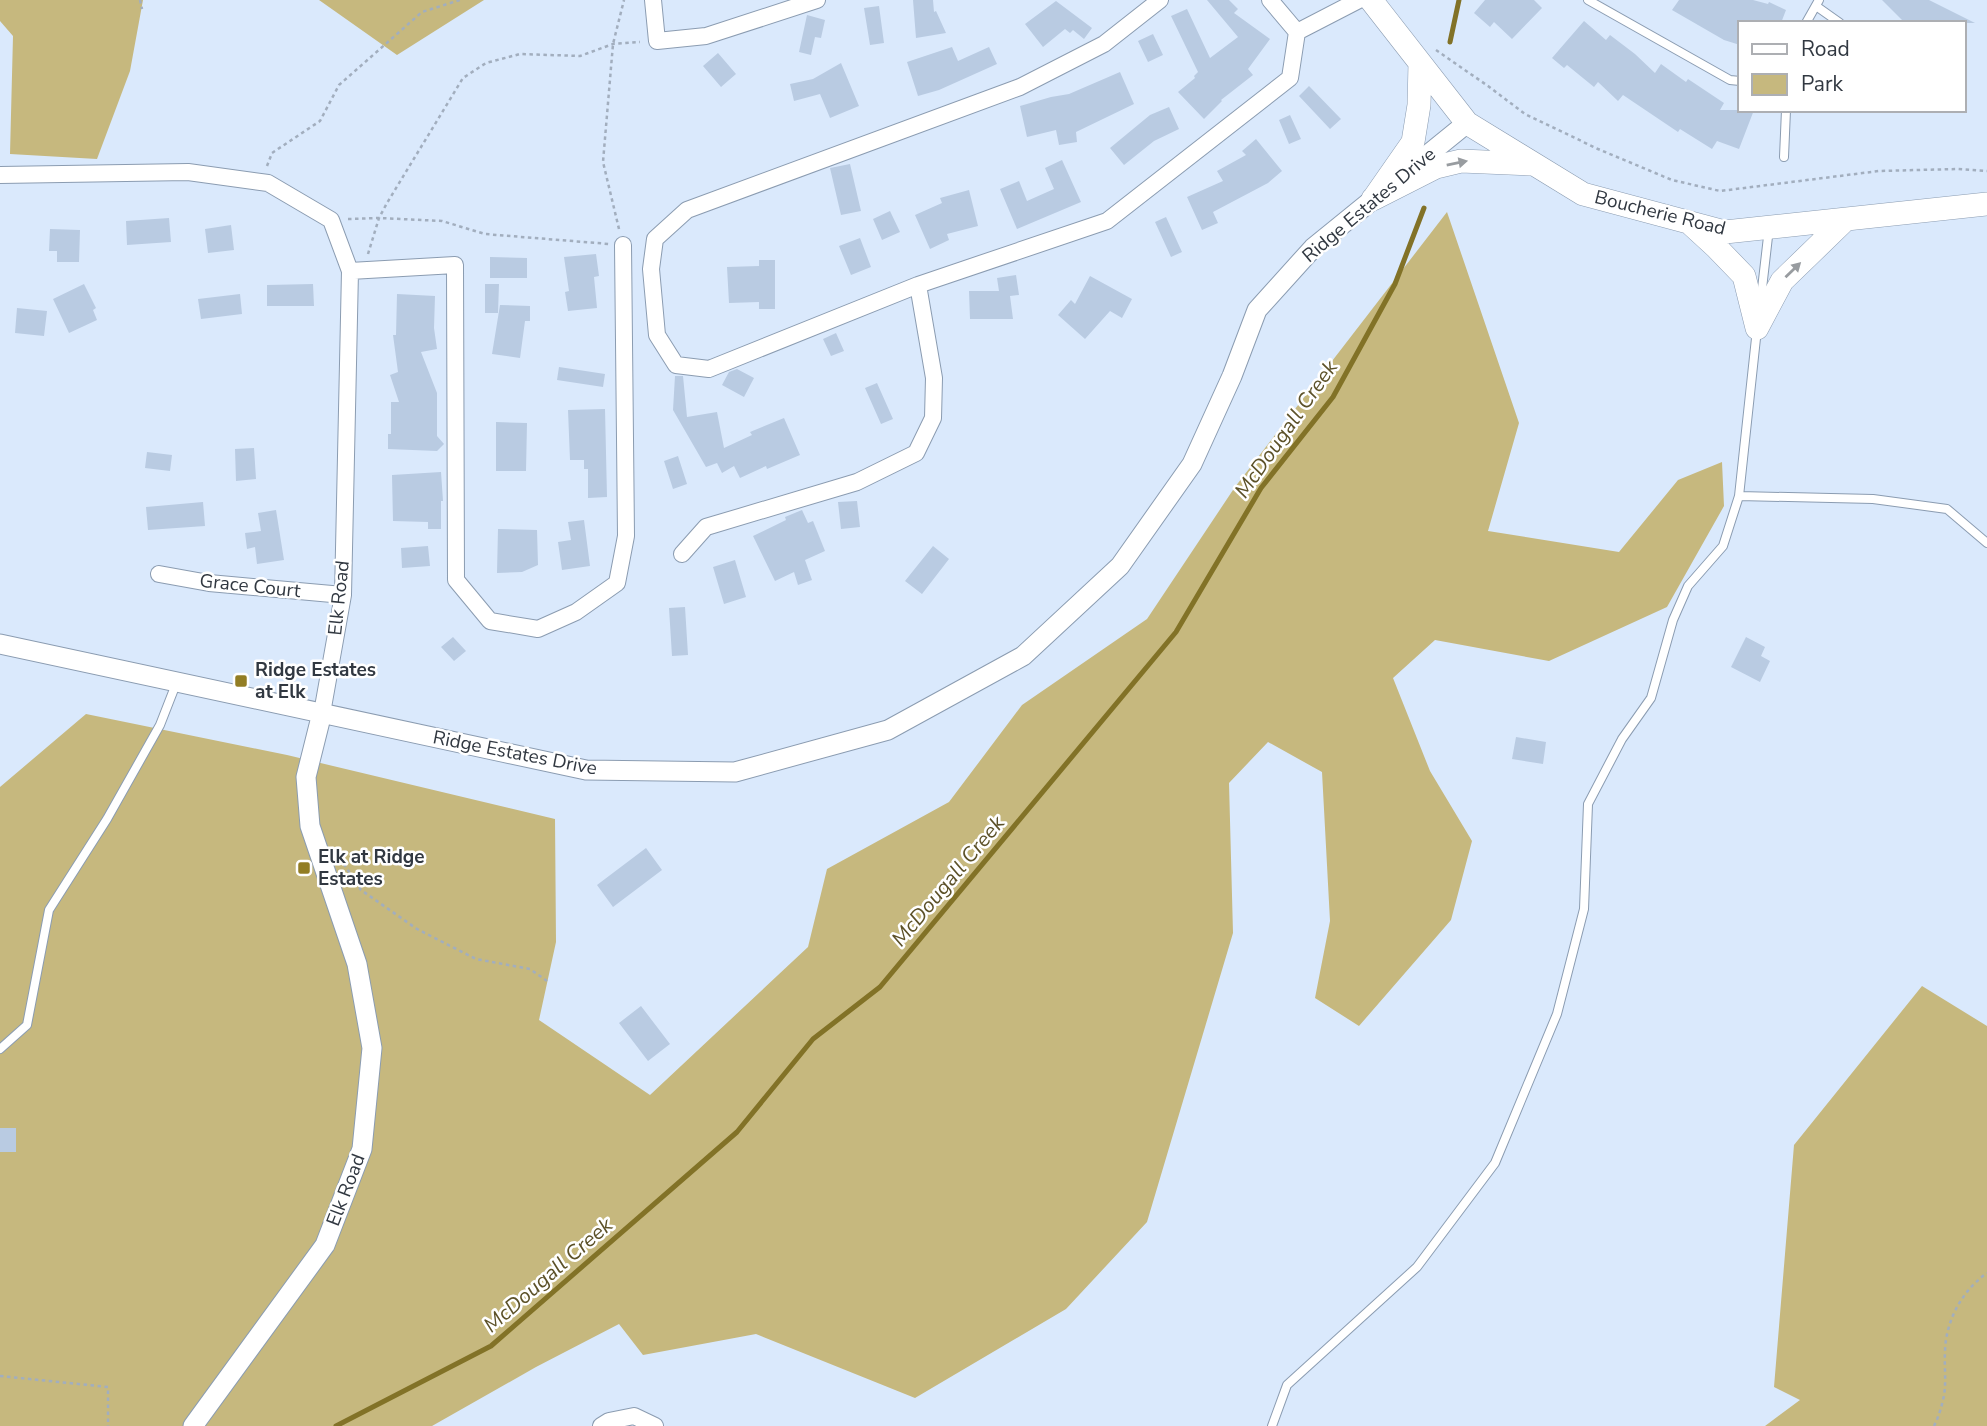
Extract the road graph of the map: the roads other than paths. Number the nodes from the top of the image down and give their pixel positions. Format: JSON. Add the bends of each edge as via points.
{"nodes":[{"id":1,"x":653,"y":0,"type":"edge"},
{"id":2,"x":817,"y":0,"type":"edge"},
{"id":3,"x":1160,"y":0,"type":"edge"},
{"id":4,"x":1270,"y":0,"type":"edge"},
{"id":5,"x":1359,"y":0,"type":"edge"},
{"id":6,"x":1371,"y":0,"type":"edge"},
{"id":7,"x":1588,"y":0,"type":"edge"},
{"id":8,"x":1817,"y":3,"type":"edge"},
{"id":9,"x":1808,"y":21,"type":"edge"},
{"id":10,"x":1838,"y":21,"type":"edge"},
{"id":11,"x":1297,"y":32,"type":"junction"},
{"id":12,"x":1426,"y":55,"type":"junction"},
{"id":13,"x":1738,"y":81,"type":"edge"},
{"id":14,"x":1786,"y":112,"type":"edge"},
{"id":15,"x":1467,"y":123,"type":"junction"},
{"id":16,"x":1784,"y":157,"type":"dead end"},
{"id":17,"x":1533,"y":164,"type":"junction"},
{"id":18,"x":0,"y":175,"type":"edge"},
{"id":19,"x":1373,"y":200,"type":"junction"},
{"id":20,"x":1987,"y":204,"type":"edge"},
{"id":21,"x":1846,"y":219,"type":"junction"},
{"id":22,"x":1689,"y":223,"type":"junction"},
{"id":23,"x":1769,"y":228,"type":"junction"},
{"id":24,"x":623,"y":245,"type":"road end"},
{"id":25,"x":356,"y":271,"type":"junction"},
{"id":26,"x":918,"y":285,"type":"junction"},
{"id":27,"x":1757,"y":328,"type":"junction"},
{"id":28,"x":1739,"y":496,"type":"junction"},
{"id":29,"x":1987,"y":543,"type":"edge"},
{"id":30,"x":682,"y":554,"type":"dead end"},
{"id":31,"x":159,"y":574,"type":"dead end"},
{"id":32,"x":342,"y":595,"type":"junction"},
{"id":33,"x":0,"y":644,"type":"edge"},
{"id":34,"x":177,"y":682,"type":"junction"},
{"id":35,"x":322,"y":713,"type":"junction"},
{"id":36,"x":0,"y":1049,"type":"edge"},
{"id":37,"x":193,"y":1426,"type":"edge"},
{"id":38,"x":601,"y":1426,"type":"edge"},
{"id":39,"x":656,"y":1426,"type":"edge"},
{"id":40,"x":1272,"y":1426,"type":"edge"}],
"edges":[{"from":1,"to":2,"type":"street","via":[[657,41],[706,36]]},
{"from":3,"to":26,"type":"street","via":[[1104,44],[1020,87],[687,210],[656,239],[651,269],[657,335],[676,365],[709,369]]},
{"from":4,"to":11,"type":"street"},
{"from":5,"to":11,"type":"street"},
{"from":6,"to":12,"type":"main road","name":"Boucherie Road"},
{"from":7,"to":13,"type":"lane"},
{"from":8,"to":9,"type":"lane"},
{"from":8,"to":10,"type":"lane"},
{"from":11,"to":26,"type":"street","via":[[1290,78],[1107,221]]},
{"from":12,"to":15,"type":"main road","name":"Boucherie Road"},
{"from":12,"to":19,"type":"main road","via":[[1413,142]]},
{"from":14,"to":16,"type":"lane"},
{"from":15,"to":17,"type":"main road","name":"Boucherie Road"},
{"from":15,"to":19,"type":"street","name":"Ridge Estates Drive"},
{"from":19,"to":17,"type":"main road","one_way":true,"via":[[1436,167],[1461,161]]},
{"from":17,"to":22,"type":"main road","name":"Boucherie Road","via":[[1583,194]]},
{"from":18,"to":25,"type":"street","name":"Elk Road","via":[[188,172],[268,183],[331,220]]},
{"from":19,"to":35,"type":"street","name":"Ridge Estates Drive","via":[[1313,248],[1257,310],[1192,464],[1120,566],[1023,656],[888,730],[735,772],[586,770]]},
{"from":20,"to":21,"type":"main road","name":"Boucherie Road"},
{"from":21,"to":23,"type":"main road","name":"Boucherie Road"},
{"from":27,"to":21,"type":"main road","one_way":true,"via":[[1782,281]]},
{"from":22,"to":23,"type":"main road","name":"Boucherie Road","via":[[1725,232]]},
{"from":22,"to":27,"type":"main road","via":[[1744,276]]},
{"from":23,"to":27,"type":"lane"},
{"from":24,"to":25,"type":"street","via":[[626,536],[617,583],[576,612],[538,629],[490,621],[456,580],[455,265]]},
{"from":25,"to":32,"type":"street","name":"Elk Road"},
{"from":26,"to":30,"type":"street","via":[[934,378],[933,418],[916,453],[857,482],[706,527]]},
{"from":27,"to":28,"type":"lane"},
{"from":28,"to":29,"type":"lane","via":[[1872,499],[1947,509]]},
{"from":28,"to":40,"type":"lane","via":[[1723,546],[1688,586],[1673,620],[1651,698],[1622,738],[1588,804],[1584,909],[1557,1014],[1494,1163],[1417,1267],[1287,1385]]},
{"from":31,"to":32,"type":"street","name":"Grace Court"},
{"from":32,"to":35,"type":"street","name":"Elk Road"},
{"from":33,"to":34,"type":"street","name":"Ridge Estates Drive"},
{"from":34,"to":35,"type":"street","name":"Ridge Estates Drive"},
{"from":34,"to":36,"type":"lane","via":[[160,725],[49,910],[27,1025]]},
{"from":35,"to":37,"type":"street","name":"Elk Road","via":[[306,777],[310,826],[357,964],[372,1048],[362,1149],[325,1245]]},
{"from":38,"to":39,"type":"street","via":[[634,1416]]}]}
